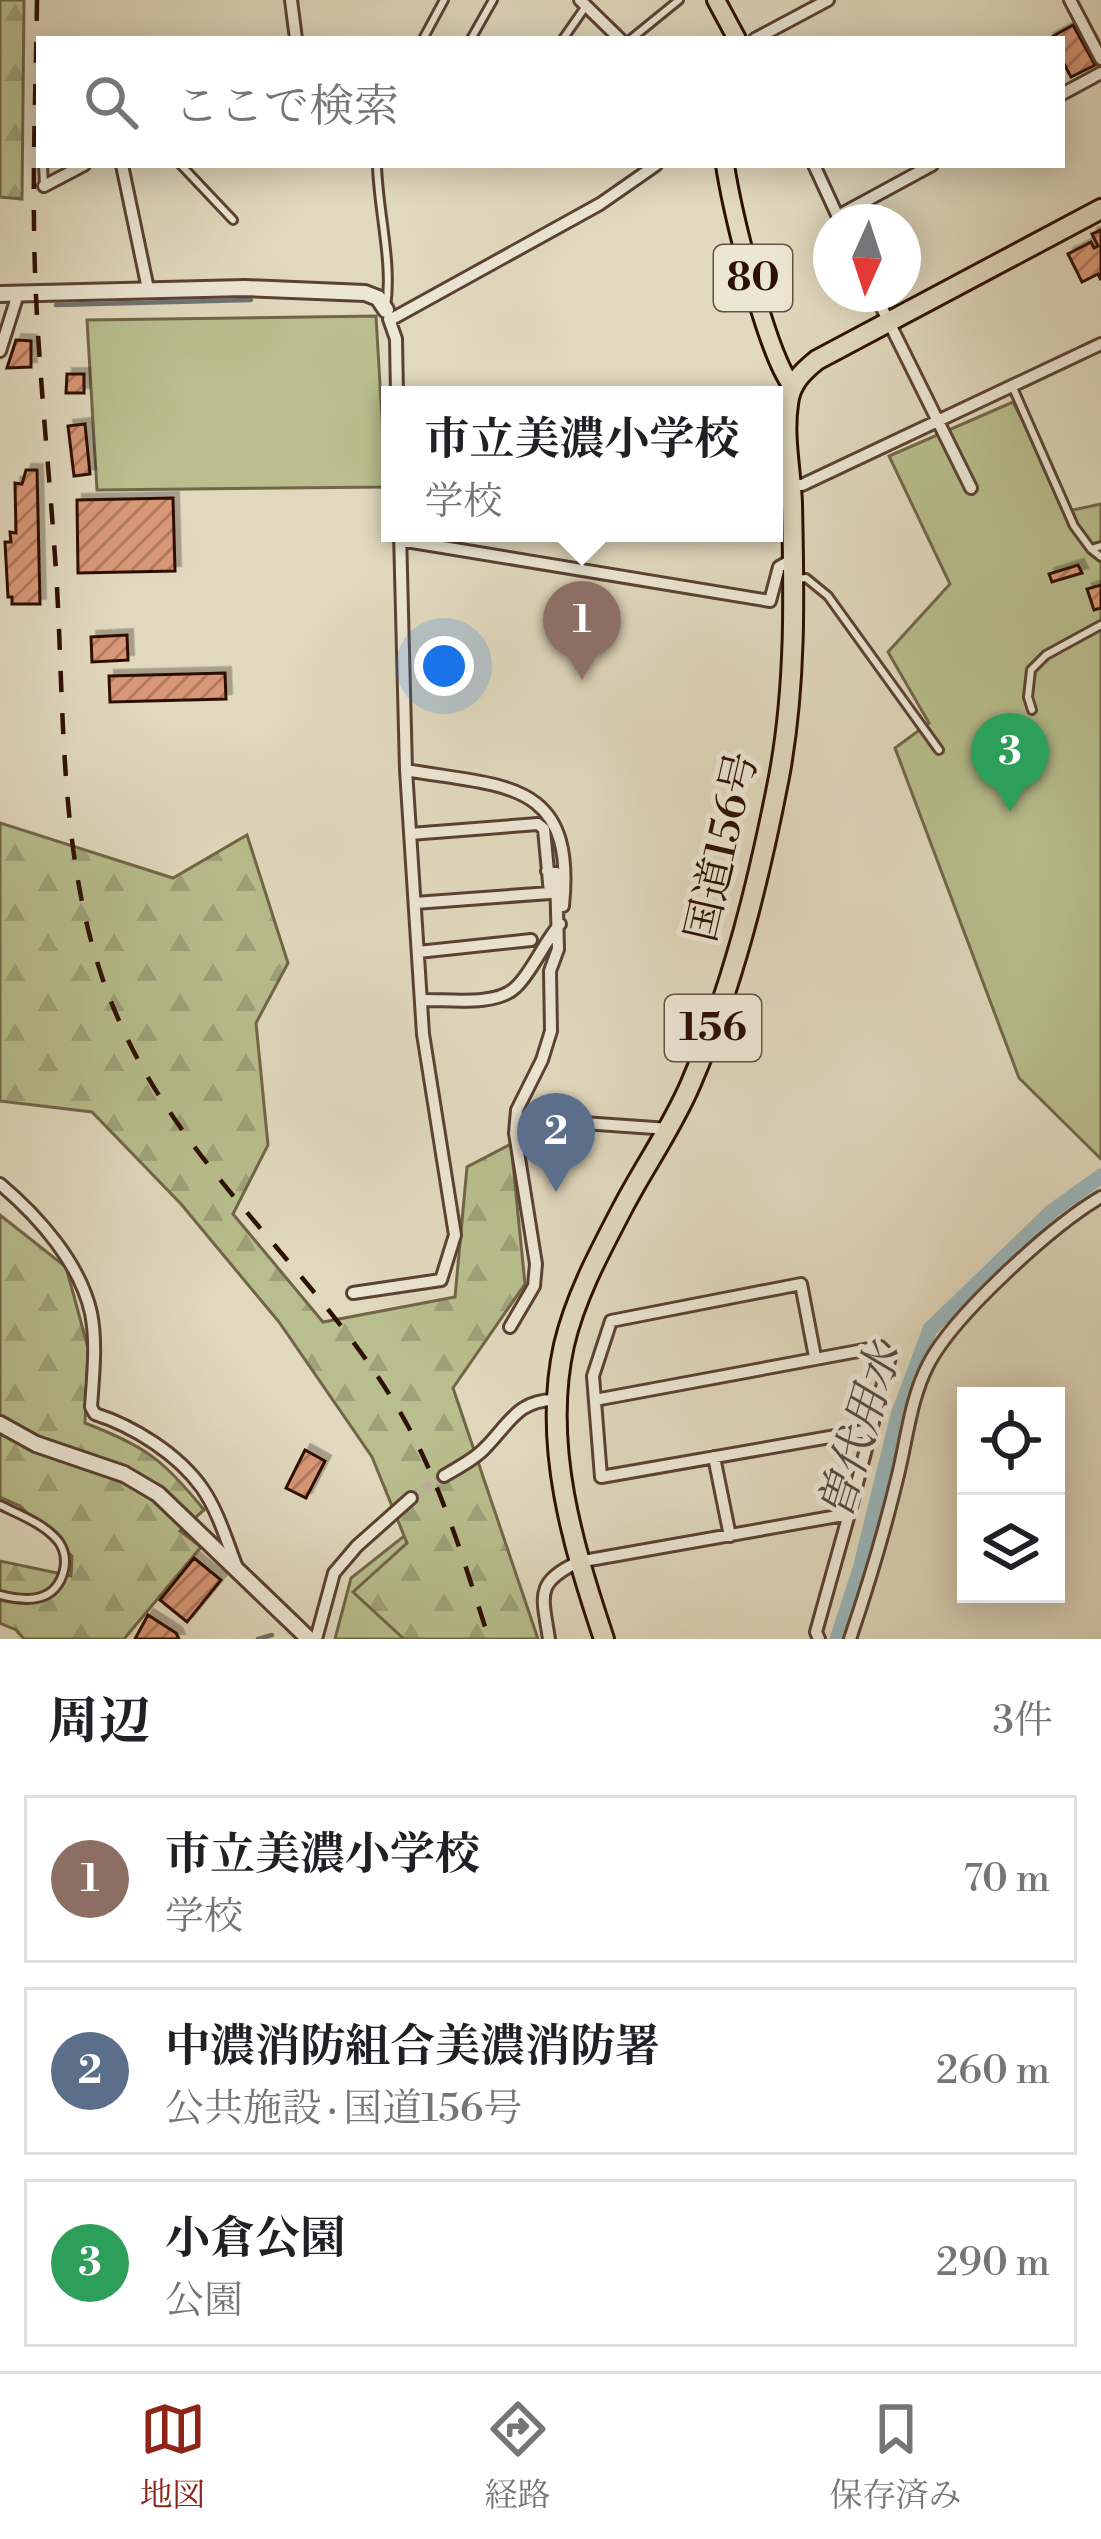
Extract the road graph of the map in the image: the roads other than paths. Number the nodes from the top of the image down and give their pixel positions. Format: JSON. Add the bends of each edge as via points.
{"nodes":[{"id":1,"x":291,"y":0,"type":"edge"},
{"id":2,"x":444,"y":0,"type":"edge"},
{"id":3,"x":494,"y":0,"type":"edge"},
{"id":4,"x":679,"y":0,"type":"edge"},
{"id":5,"x":716,"y":0,"type":"edge"},
{"id":6,"x":828,"y":0,"type":"edge"},
{"id":7,"x":1070,"y":0,"type":"edge"},
{"id":8,"x":583,"y":3,"type":"edge"},
{"id":9,"x":296,"y":36,"type":"edge"},
{"id":10,"x":425,"y":36,"type":"edge"},
{"id":11,"x":473,"y":36,"type":"edge"},
{"id":12,"x":565,"y":36,"type":"edge"},
{"id":13,"x":617,"y":36,"type":"edge"},
{"id":14,"x":635,"y":36,"type":"edge"},
{"id":15,"x":735,"y":36,"type":"edge"},
{"id":16,"x":761,"y":36,"type":"edge"},
{"id":17,"x":1101,"y":59,"type":"edge"},
{"id":18,"x":1101,"y":73,"type":"edge"},
{"id":19,"x":1065,"y":92,"type":"edge"},
{"id":20,"x":43,"y":168,"type":"edge"},
{"id":21,"x":78,"y":168,"type":"edge"},
{"id":22,"x":123,"y":168,"type":"edge"},
{"id":23,"x":184,"y":168,"type":"edge"},
{"id":24,"x":377,"y":168,"type":"edge"},
{"id":25,"x":652,"y":168,"type":"edge"},
{"id":26,"x":726,"y":168,"type":"edge"},
{"id":27,"x":815,"y":168,"type":"edge"},
{"id":28,"x":927,"y":168,"type":"edge"},
{"id":29,"x":44,"y":186,"type":"joint"},
{"id":30,"x":832,"y":204,"type":"edge"},
{"id":31,"x":865,"y":204,"type":"edge"},
{"id":32,"x":1101,"y":209,"type":"edge"},
{"id":33,"x":233,"y":220,"type":"dead end"},
{"id":34,"x":148,"y":289,"type":"junction"},
{"id":35,"x":0,"y":294,"type":"edge"},
{"id":36,"x":18,"y":294,"type":"junction"},
{"id":37,"x":884,"y":312,"type":"edge"},
{"id":38,"x":388,"y":315,"type":"junction"},
{"id":39,"x":888,"y":320,"type":"junction"},
{"id":40,"x":1101,"y":344,"type":"edge"},
{"id":41,"x":0,"y":352,"type":"edge"},
{"id":42,"x":398,"y":386,"type":"edge"},
{"id":43,"x":792,"y":386,"type":"junction"},
{"id":44,"x":1013,"y":388,"type":"junction"},
{"id":45,"x":783,"y":418,"type":"edge"},
{"id":46,"x":938,"y":420,"type":"junction"},
{"id":47,"x":783,"y":443,"type":"edge"},
{"id":48,"x":791,"y":484,"type":"junction"},
{"id":49,"x":971,"y":488,"type":"dead end"},
{"id":50,"x":400,"y":542,"type":"edge"},
{"id":51,"x":434,"y":542,"type":"edge"},
{"id":52,"x":1101,"y":546,"type":"edge"},
{"id":53,"x":1091,"y":549,"type":"junction"},
{"id":54,"x":1101,"y":557,"type":"edge"},
{"id":55,"x":793,"y":569,"type":"junction"},
{"id":56,"x":1101,"y":625,"type":"edge"},
{"id":57,"x":1032,"y":710,"type":"dead end"},
{"id":58,"x":939,"y":750,"type":"dead end"},
{"id":59,"x":406,"y":770,"type":"junction"},
{"id":60,"x":410,"y":834,"type":"junction"},
{"id":61,"x":548,"y":871,"type":"junction"},
{"id":62,"x":415,"y":903,"type":"junction"},
{"id":63,"x":557,"y":928,"type":"junction"},
{"id":64,"x":531,"y":940,"type":"dead end"},
{"id":65,"x":418,"y":952,"type":"junction"},
{"id":66,"x":422,"y":1000,"type":"junction"},
{"id":67,"x":669,"y":1129,"type":"junction"},
{"id":68,"x":515,"y":1133,"type":"junction"},
{"id":69,"x":0,"y":1184,"type":"edge"},
{"id":70,"x":1101,"y":1197,"type":"edge"},
{"id":71,"x":352,"y":1293,"type":"dead end"},
{"id":72,"x":510,"y":1328,"type":"dead end"},
{"id":73,"x":815,"y":1357,"type":"junction"},
{"id":74,"x":556,"y":1400,"type":"junction"},
{"id":75,"x":595,"y":1400,"type":"junction"},
{"id":76,"x":0,"y":1424,"type":"edge"},
{"id":77,"x":870,"y":1430,"type":"junction"},
{"id":78,"x":714,"y":1457,"type":"junction"},
{"id":79,"x":444,"y":1476,"type":"tunnel mouth"},
{"id":80,"x":411,"y":1498,"type":"tunnel mouth"},
{"id":81,"x":0,"y":1505,"type":"edge"},
{"id":82,"x":849,"y":1514,"type":"junction"},
{"id":83,"x":730,"y":1536,"type":"junction"},
{"id":84,"x":578,"y":1562,"type":"junction"},
{"id":85,"x":237,"y":1569,"type":"junction"},
{"id":86,"x":0,"y":1595,"type":"edge"},
{"id":87,"x":313,"y":1639,"type":"edge"},
{"id":88,"x":548,"y":1639,"type":"edge"},
{"id":89,"x":604,"y":1639,"type":"edge"},
{"id":90,"x":819,"y":1639,"type":"edge"},
{"id":91,"x":850,"y":1639,"type":"edge"}],
"edges":[{"from":1,"to":9,"type":"street"},
{"from":2,"to":10,"type":"lane"},
{"from":3,"to":11,"type":"lane"},
{"from":4,"to":14,"type":"lane"},
{"from":5,"to":15,"type":"main road"},
{"from":6,"to":16,"type":"street"},
{"from":7,"to":17,"type":"street"},
{"from":8,"to":12,"type":"lane"},
{"from":8,"to":13,"type":"street"},
{"from":18,"to":19,"type":"street"},
{"from":20,"to":29,"type":"lane"},
{"from":21,"to":29,"type":"street"},
{"from":22,"to":34,"type":"street"},
{"from":23,"to":33,"type":"lane"},
{"from":24,"to":38,"type":"lane"},
{"from":25,"to":38,"type":"street","via":[[600,204]]},
{"from":26,"to":43,"type":"main road","number":"80","via":[[771,344]]},
{"from":27,"to":30,"type":"street"},
{"from":28,"to":31,"type":"street"},
{"from":32,"to":39,"type":"highway"},
{"from":34,"to":36,"type":"street"},
{"from":34,"to":38,"type":"street","via":[[364,293]]},
{"from":35,"to":36,"type":"street"},
{"from":36,"to":41,"type":"street"},
{"from":37,"to":39,"type":"street"},
{"from":38,"to":42,"type":"street"},
{"from":39,"to":43,"type":"highway","via":[[817,360]]},
{"from":39,"to":46,"type":"street"},
{"from":40,"to":44,"type":"street"},
{"from":43,"to":45,"type":"highway","name":"国道156号","number":"156"},
{"from":44,"to":46,"type":"street"},
{"from":44,"to":53,"type":"lane"},
{"from":46,"to":48,"type":"street"},
{"from":46,"to":49,"type":"street"},
{"from":47,"to":48,"type":"highway","name":"国道156号","number":"156"},
{"from":48,"to":55,"type":"highway","name":"国道156号","number":"156"},
{"from":50,"to":59,"type":"street"},
{"from":51,"to":55,"type":"street","via":[[770,601],[779,567]]},
{"from":52,"to":53,"type":"lane"},
{"from":53,"to":54,"type":"lane"},
{"from":55,"to":58,"type":"lane","via":[[828,596]]},
{"from":55,"to":67,"type":"highway","name":"国道156号","number":"156","via":[[794,652],[779,776],[739,948]]},
{"from":56,"to":57,"type":"lane","via":[[1030,670]]},
{"from":59,"to":60,"type":"street"},
{"from":59,"to":63,"type":"street","via":[[512,788],[550,813],[563,841],[566,884]]},
{"from":60,"to":61,"type":"street","via":[[538,824]]},
{"from":60,"to":62,"type":"street"},
{"from":61,"to":62,"type":"street","via":[[550,893]]},
{"from":61,"to":63,"type":"street","via":[[556,873]]},
{"from":62,"to":65,"type":"street"},
{"from":63,"to":66,"type":"street","via":[[516,988],[495,998]]},
{"from":63,"to":68,"type":"street","via":[[551,1030]]},
{"from":64,"to":65,"type":"street"},
{"from":65,"to":66,"type":"street"},
{"from":66,"to":71,"type":"street","via":[[454,1235],[441,1280]]},
{"from":67,"to":68,"type":"street","via":[[583,1123]]},
{"from":67,"to":74,"type":"highway","name":"国道156号","number":"156","via":[[589,1277],[564,1345]]},
{"from":68,"to":72,"type":"street","via":[[536,1264]]},
{"from":69,"to":85,"type":"street","via":[[80,1280],[91,1313],[95,1414],[124,1424],[199,1484]]},
{"from":70,"to":91,"type":"street","via":[[1023,1260],[927,1366]]},
{"from":73,"to":75,"type":"street"},
{"from":73,"to":75,"type":"street","via":[[801,1284],[611,1322],[593,1376]]},
{"from":73,"to":77,"type":"street","via":[[880,1347],[890,1357]]},
{"from":74,"to":79,"type":"street","via":[[535,1400]]},
{"from":74,"to":84,"type":"highway","name":"国道156号","number":"156"},
{"from":75,"to":78,"type":"street","via":[[602,1477]]},
{"from":76,"to":85,"type":"street","via":[[158,1494]]},
{"from":77,"to":78,"type":"street"},
{"from":77,"to":82,"type":"street"},
{"from":78,"to":83,"type":"street"},
{"from":80,"to":87,"type":"street","via":[[334,1573]]},
{"from":81,"to":86,"type":"lane","via":[[50,1534],[65,1562],[49,1595]]},
{"from":82,"to":83,"type":"street"},
{"from":82,"to":90,"type":"street"},
{"from":83,"to":84,"type":"street"},
{"from":84,"to":88,"type":"street","via":[[551,1576],[545,1589]]},
{"from":84,"to":89,"type":"highway","name":"国道156号","number":"156"},
{"from":85,"to":87,"type":"street"}]}
